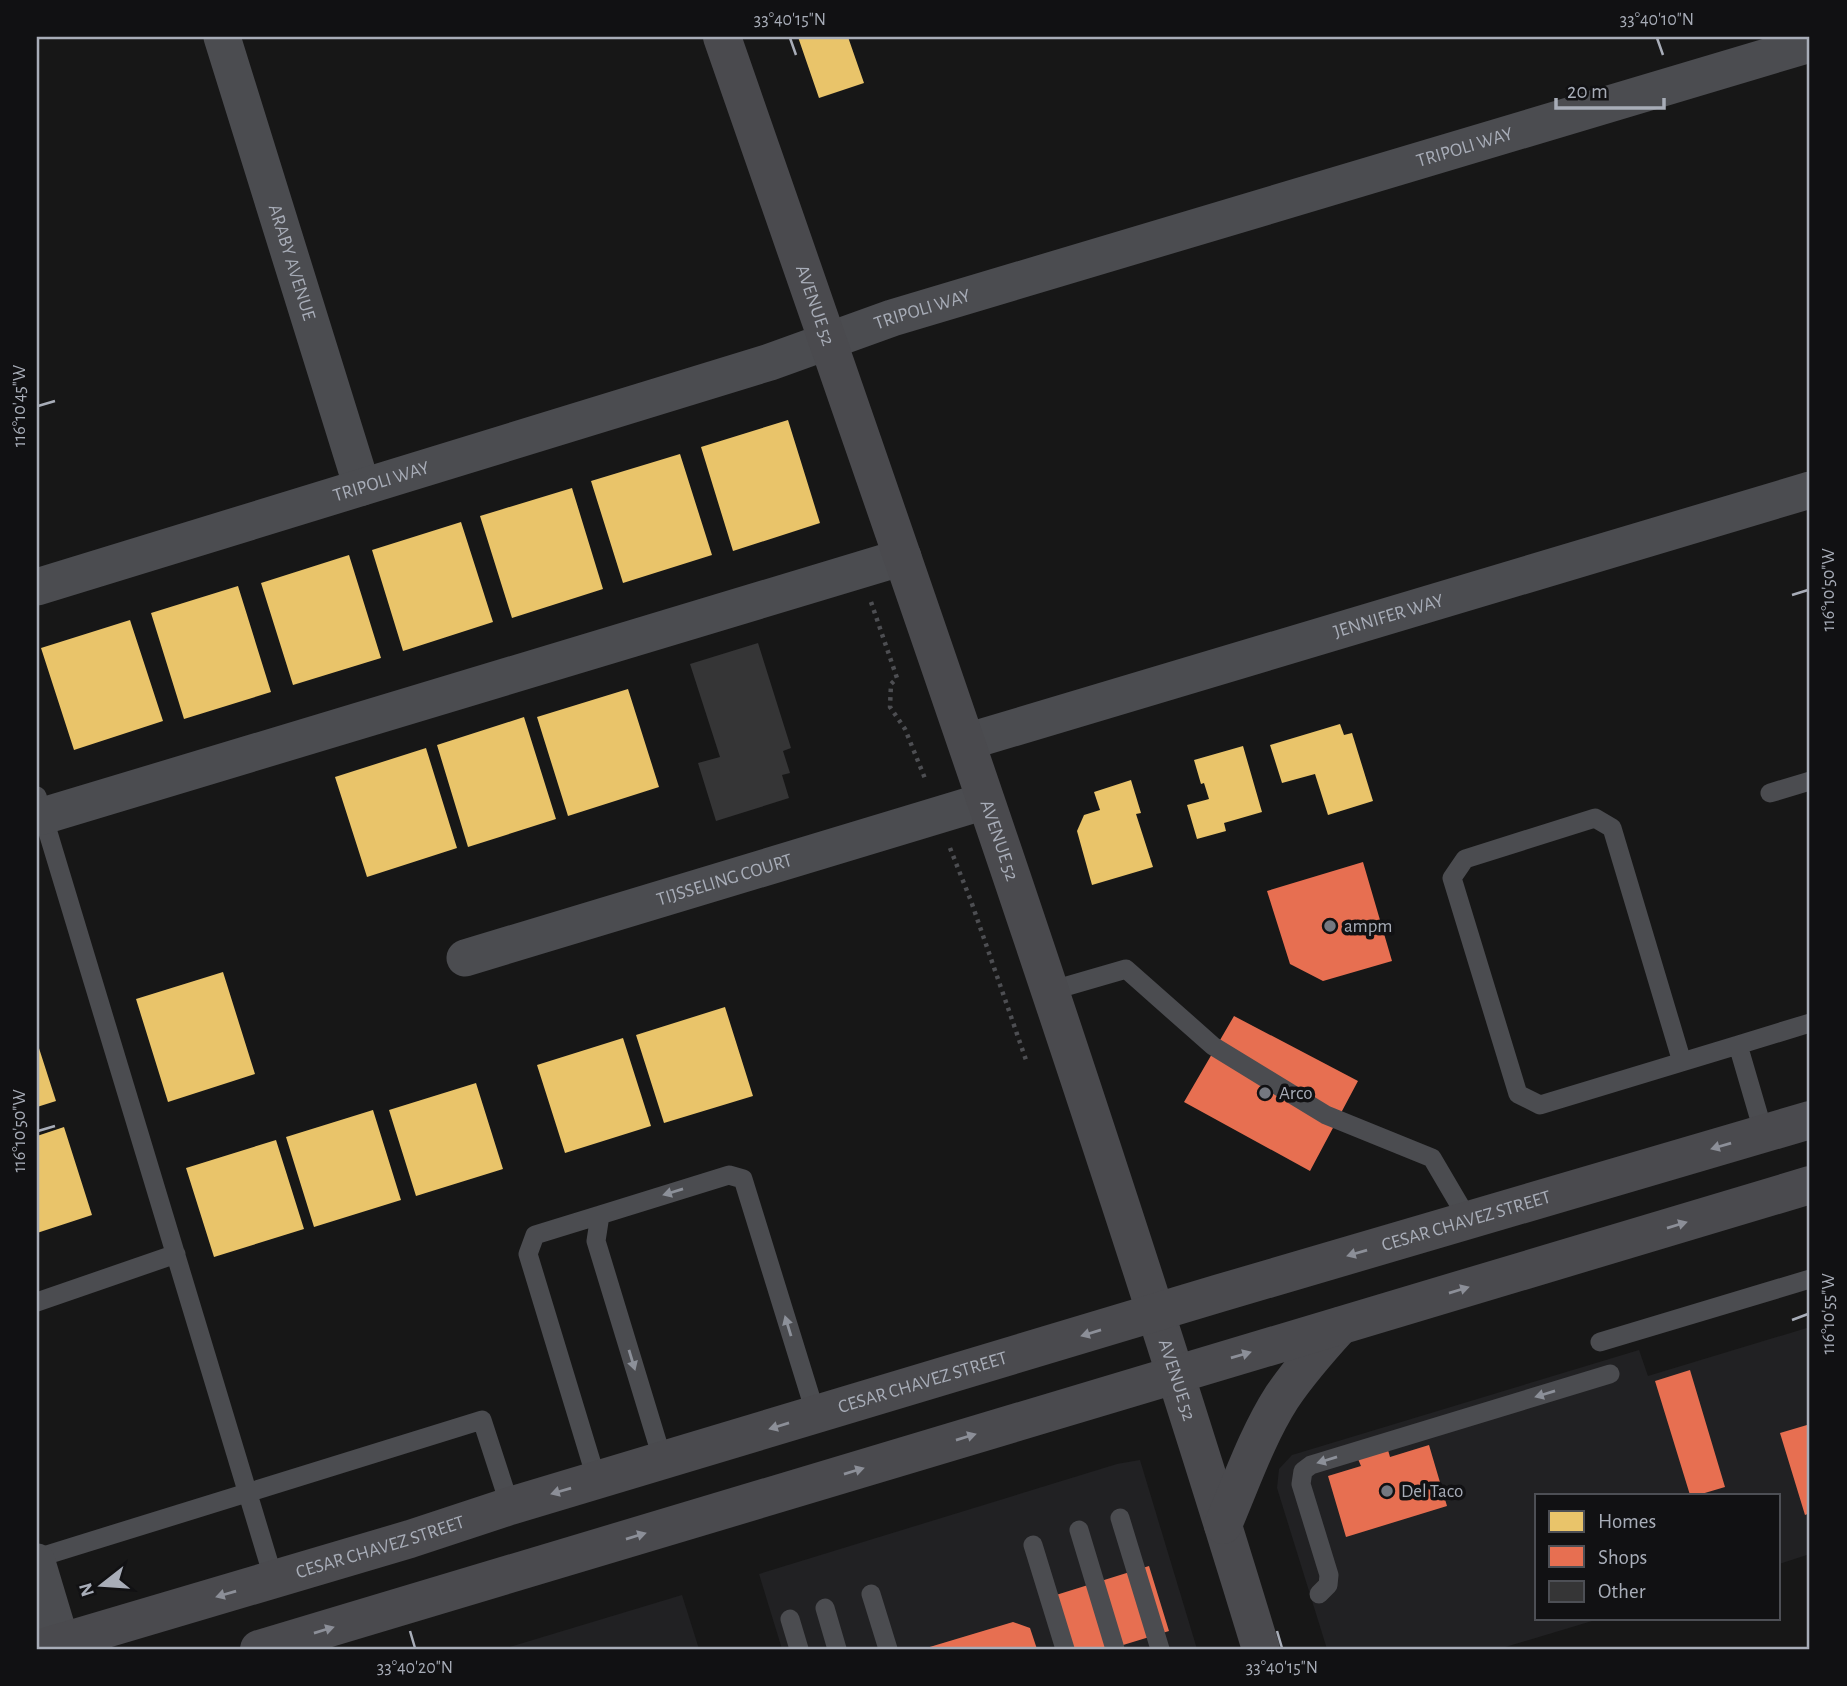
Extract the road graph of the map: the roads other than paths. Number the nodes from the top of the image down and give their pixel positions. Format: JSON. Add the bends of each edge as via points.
{"nodes":[{"id":1,"x":222,"y":37,"type":"edge"},
{"id":2,"x":722,"y":37,"type":"edge"},
{"id":3,"x":1810,"y":44,"type":"edge"},
{"id":4,"x":829,"y":341,"type":"junction"},
{"id":5,"x":362,"y":487,"type":"junction"},
{"id":6,"x":1810,"y":490,"type":"edge"},
{"id":7,"x":903,"y":557,"type":"junction"},
{"id":8,"x":37,"y":587,"type":"edge"},
{"id":9,"x":966,"y":742,"type":"junction"},
{"id":10,"x":1810,"y":781,"type":"edge"},
{"id":11,"x":1770,"y":793,"type":"dead end"},
{"id":12,"x":985,"y":801,"type":"junction"},
{"id":13,"x":40,"y":806,"type":"edge"},
{"id":14,"x":465,"y":958,"type":"dead end"},
{"id":15,"x":1049,"y":991,"type":"junction"},
{"id":16,"x":1810,"y":1023,"type":"edge"},
{"id":17,"x":1738,"y":1045,"type":"junction"},
{"id":18,"x":1682,"y":1062,"type":"junction"},
{"id":19,"x":1810,"y":1120,"type":"edge"},
{"id":20,"x":1764,"y":1134,"type":"junction"},
{"id":21,"x":1810,"y":1185,"type":"edge"},
{"id":22,"x":600,"y":1215,"type":"junction"},
{"id":23,"x":1469,"y":1221,"type":"junction"},
{"id":24,"x":176,"y":1254,"type":"junction"},
{"id":25,"x":1810,"y":1279,"type":"edge"},
{"id":26,"x":37,"y":1302,"type":"edge"},
{"id":27,"x":1156,"y":1313,"type":"junction"},
{"id":28,"x":1341,"y":1325,"type":"junction"},
{"id":29,"x":1601,"y":1342,"type":"dead end"},
{"id":30,"x":1176,"y":1374,"type":"junction"},
{"id":31,"x":1610,"y":1374,"type":"dead end"},
{"id":32,"x":816,"y":1415,"type":"junction"},
{"id":33,"x":663,"y":1461,"type":"junction"},
{"id":34,"x":597,"y":1481,"type":"junction"},
{"id":35,"x":247,"y":1491,"type":"junction"},
{"id":36,"x":510,"y":1506,"type":"junction"},
{"id":37,"x":1120,"y":1518,"type":"dead end"},
{"id":38,"x":1223,"y":1525,"type":"junction"},
{"id":39,"x":1079,"y":1531,"type":"dead end"},
{"id":40,"x":1033,"y":1545,"type":"dead end"},
{"id":41,"x":37,"y":1560,"type":"edge"},
{"id":42,"x":274,"y":1580,"type":"junction"},
{"id":43,"x":871,"y":1594,"type":"dead end"},
{"id":44,"x":1319,"y":1594,"type":"dead end"},
{"id":45,"x":825,"y":1608,"type":"dead end"},
{"id":46,"x":790,"y":1619,"type":"dead end"},
{"id":47,"x":57,"y":1647,"type":"edge"},
{"id":48,"x":1254,"y":1647,"type":"edge"},
{"id":49,"x":259,"y":1649,"type":"edge"},
{"id":50,"x":799,"y":1649,"type":"edge"},
{"id":51,"x":837,"y":1649,"type":"edge"},
{"id":52,"x":888,"y":1649,"type":"edge"},
{"id":53,"x":1065,"y":1649,"type":"edge"},
{"id":54,"x":1115,"y":1649,"type":"edge"},
{"id":55,"x":1160,"y":1649,"type":"edge"}],
"edges":[{"from":1,"to":5,"type":"street","name":"ARABY AVENUE"},
{"from":2,"to":4,"type":"main road","name":"AVENUE 52"},
{"from":3,"to":4,"type":"street","name":"TRIPOLI WAY","via":[[892,318]]},
{"from":4,"to":5,"type":"street","name":"TRIPOLI WAY"},
{"from":4,"to":7,"type":"main road","name":"AVENUE 52"},
{"from":5,"to":8,"type":"street","name":"TRIPOLI WAY"},
{"from":6,"to":9,"type":"street","name":"JENNIFER WAY"},
{"from":7,"to":9,"type":"main road","name":"AVENUE 52"},
{"from":7,"to":13,"type":"street"},
{"from":9,"to":12,"type":"main road","name":"AVENUE 52"},
{"from":10,"to":11,"type":"lane"},
{"from":12,"to":14,"type":"street","name":"TIJSSELING COURT"},
{"from":12,"to":15,"type":"main road","name":"AVENUE 52"},
{"from":13,"to":24,"type":"lane"},
{"from":15,"to":23,"type":"lane","via":[[1126,970],[1213,1046],[1326,1115],[1432,1158]]},
{"from":15,"to":27,"type":"main road","name":"AVENUE 52"},
{"from":16,"to":17,"type":"lane"},
{"from":17,"to":18,"type":"lane"},
{"from":17,"to":20,"type":"lane"},
{"from":18,"to":18,"type":"lane","via":[[1540,1105],[1518,1094],[1452,878],[1465,859],[1595,818],[1612,828]]},
{"from":19,"to":20,"type":"main road","name":"CESAR CHAVEZ STREET"},
{"from":20,"to":23,"type":"main road","name":"CESAR CHAVEZ STREET","one_way":true},
{"from":28,"to":21,"type":"main road","one_way":true},
{"from":32,"to":22,"type":"lane","one_way":true,"via":[[743,1179],[729,1175]]},
{"from":22,"to":33,"type":"lane","one_way":true,"via":[[596,1241]]},
{"from":22,"to":34,"type":"lane","via":[[535,1236],[528,1254]]},
{"from":23,"to":27,"type":"main road","name":"CESAR CHAVEZ STREET","one_way":true},
{"from":24,"to":26,"type":"lane"},
{"from":24,"to":35,"type":"lane"},
{"from":25,"to":29,"type":"lane"},
{"from":27,"to":30,"type":"main road","name":"AVENUE 52"},
{"from":27,"to":32,"type":"main road","name":"CESAR CHAVEZ STREET","one_way":true},
{"from":30,"to":28,"type":"main road","one_way":true},
{"from":28,"to":38,"type":"main road","via":[[1281,1398]]},
{"from":30,"to":38,"type":"main road","name":"AVENUE 52"},
{"from":49,"to":30,"type":"main road","one_way":true},
{"from":31,"to":44,"type":"lane","one_way":true,"via":[[1303,1471],[1301,1484],[1329,1575],[1328,1585]]},
{"from":32,"to":33,"type":"main road","name":"CESAR CHAVEZ STREET","one_way":true},
{"from":33,"to":34,"type":"main road","name":"CESAR CHAVEZ STREET"},
{"from":34,"to":36,"type":"main road","name":"CESAR CHAVEZ STREET","one_way":true},
{"from":35,"to":36,"type":"lane","via":[[482,1420]]},
{"from":35,"to":41,"type":"lane"},
{"from":35,"to":42,"type":"lane"},
{"from":36,"to":42,"type":"main road","name":"CESAR CHAVEZ STREET"},
{"from":37,"to":55,"type":"lane"},
{"from":38,"to":48,"type":"main road","name":"AVENUE 52"},
{"from":39,"to":54,"type":"lane"},
{"from":40,"to":53,"type":"lane"},
{"from":41,"to":47,"type":"street"},
{"from":42,"to":47,"type":"main road","name":"CESAR CHAVEZ STREET","one_way":true},
{"from":43,"to":52,"type":"lane"},
{"from":45,"to":51,"type":"lane"},
{"from":46,"to":50,"type":"lane"}]}
